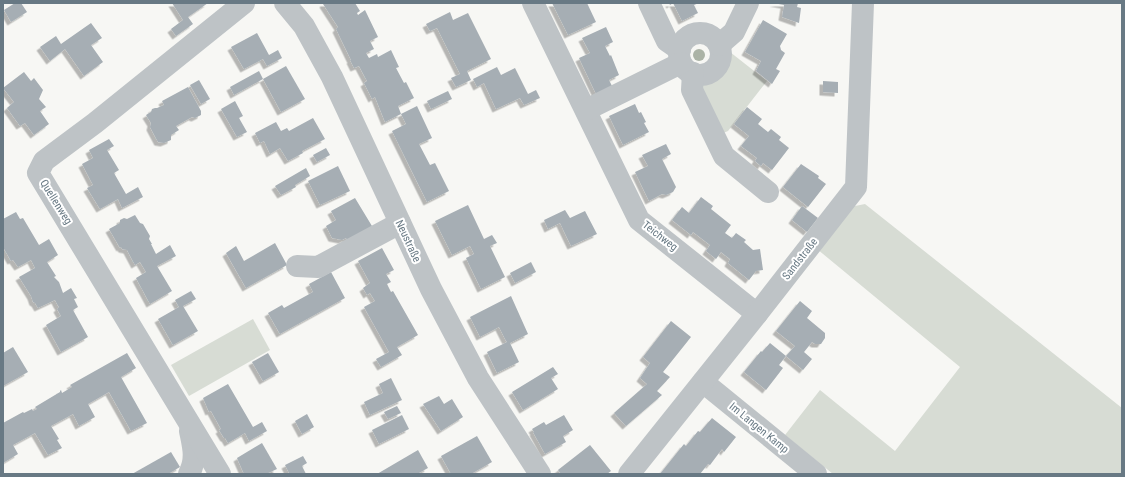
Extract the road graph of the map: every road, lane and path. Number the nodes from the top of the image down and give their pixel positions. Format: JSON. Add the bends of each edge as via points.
{"nodes":[{"id":1,"x":244,"y":3,"type":"edge"},
{"id":2,"x":285,"y":3,"type":"edge"},
{"id":3,"x":533,"y":3,"type":"edge"},
{"id":4,"x":649,"y":3,"type":"edge"},
{"id":5,"x":748,"y":3,"type":"edge"},
{"id":6,"x":863,"y":3,"type":"edge"},
{"id":7,"x":719,"y":45,"type":"junction"},
{"id":8,"x":685,"y":62,"type":"junction"},
{"id":9,"x":586,"y":110,"type":"junction"},
{"id":10,"x":768,"y":192,"type":"dead end"},
{"id":11,"x":400,"y":223,"type":"junction"},
{"id":12,"x":297,"y":266,"type":"dead end"},
{"id":13,"x":758,"y":314,"type":"junction"},
{"id":14,"x":703,"y":382,"type":"junction"},
{"id":15,"x":187,"y":420,"type":"junction"},
{"id":16,"x":188,"y":474,"type":"edge"},
{"id":17,"x":220,"y":474,"type":"edge"},
{"id":18,"x":540,"y":474,"type":"edge"},
{"id":19,"x":628,"y":474,"type":"edge"},
{"id":20,"x":816,"y":474,"type":"edge"}],
"edges":[{"from":1,"to":15,"type":"street","name":"Quellenweg","via":[[95,123],[44,160],[38,173]]},
{"from":2,"to":11,"type":"street","name":"Neustraße","via":[[304,26],[332,77]]},
{"from":3,"to":9,"type":"street","name":"Teichweg"},
{"from":4,"to":8,"type":"street","via":[[667,40]]},
{"from":5,"to":7,"type":"street","via":[[734,32]]},
{"from":6,"to":13,"type":"street","name":"Sandstraße","via":[[856,187]]},
{"from":7,"to":8,"type":"street","via":[[720,57],[715,68],[705,74]]},
{"from":7,"to":8,"type":"street","via":[[710,36],[697,33],[691,35],[682,44]]},
{"from":8,"to":9,"type":"street"},
{"from":8,"to":10,"type":"street","via":[[692,90],[724,156]]},
{"from":9,"to":13,"type":"street","name":"Teichweg","via":[[639,220]]},
{"from":11,"to":12,"type":"street","via":[[318,267]]},
{"from":11,"to":18,"type":"street","name":"Neustraße","via":[[478,378]]},
{"from":13,"to":14,"type":"street","name":"Sandstraße"},
{"from":14,"to":19,"type":"street","name":"Sandstraße"},
{"from":14,"to":20,"type":"street","name":"Im Langen Kamp"},
{"from":15,"to":16,"type":"street","name":"Quellenweg","via":[[194,451],[194,461]]},
{"from":15,"to":17,"type":"street","name":"Quellenweg"}]}
